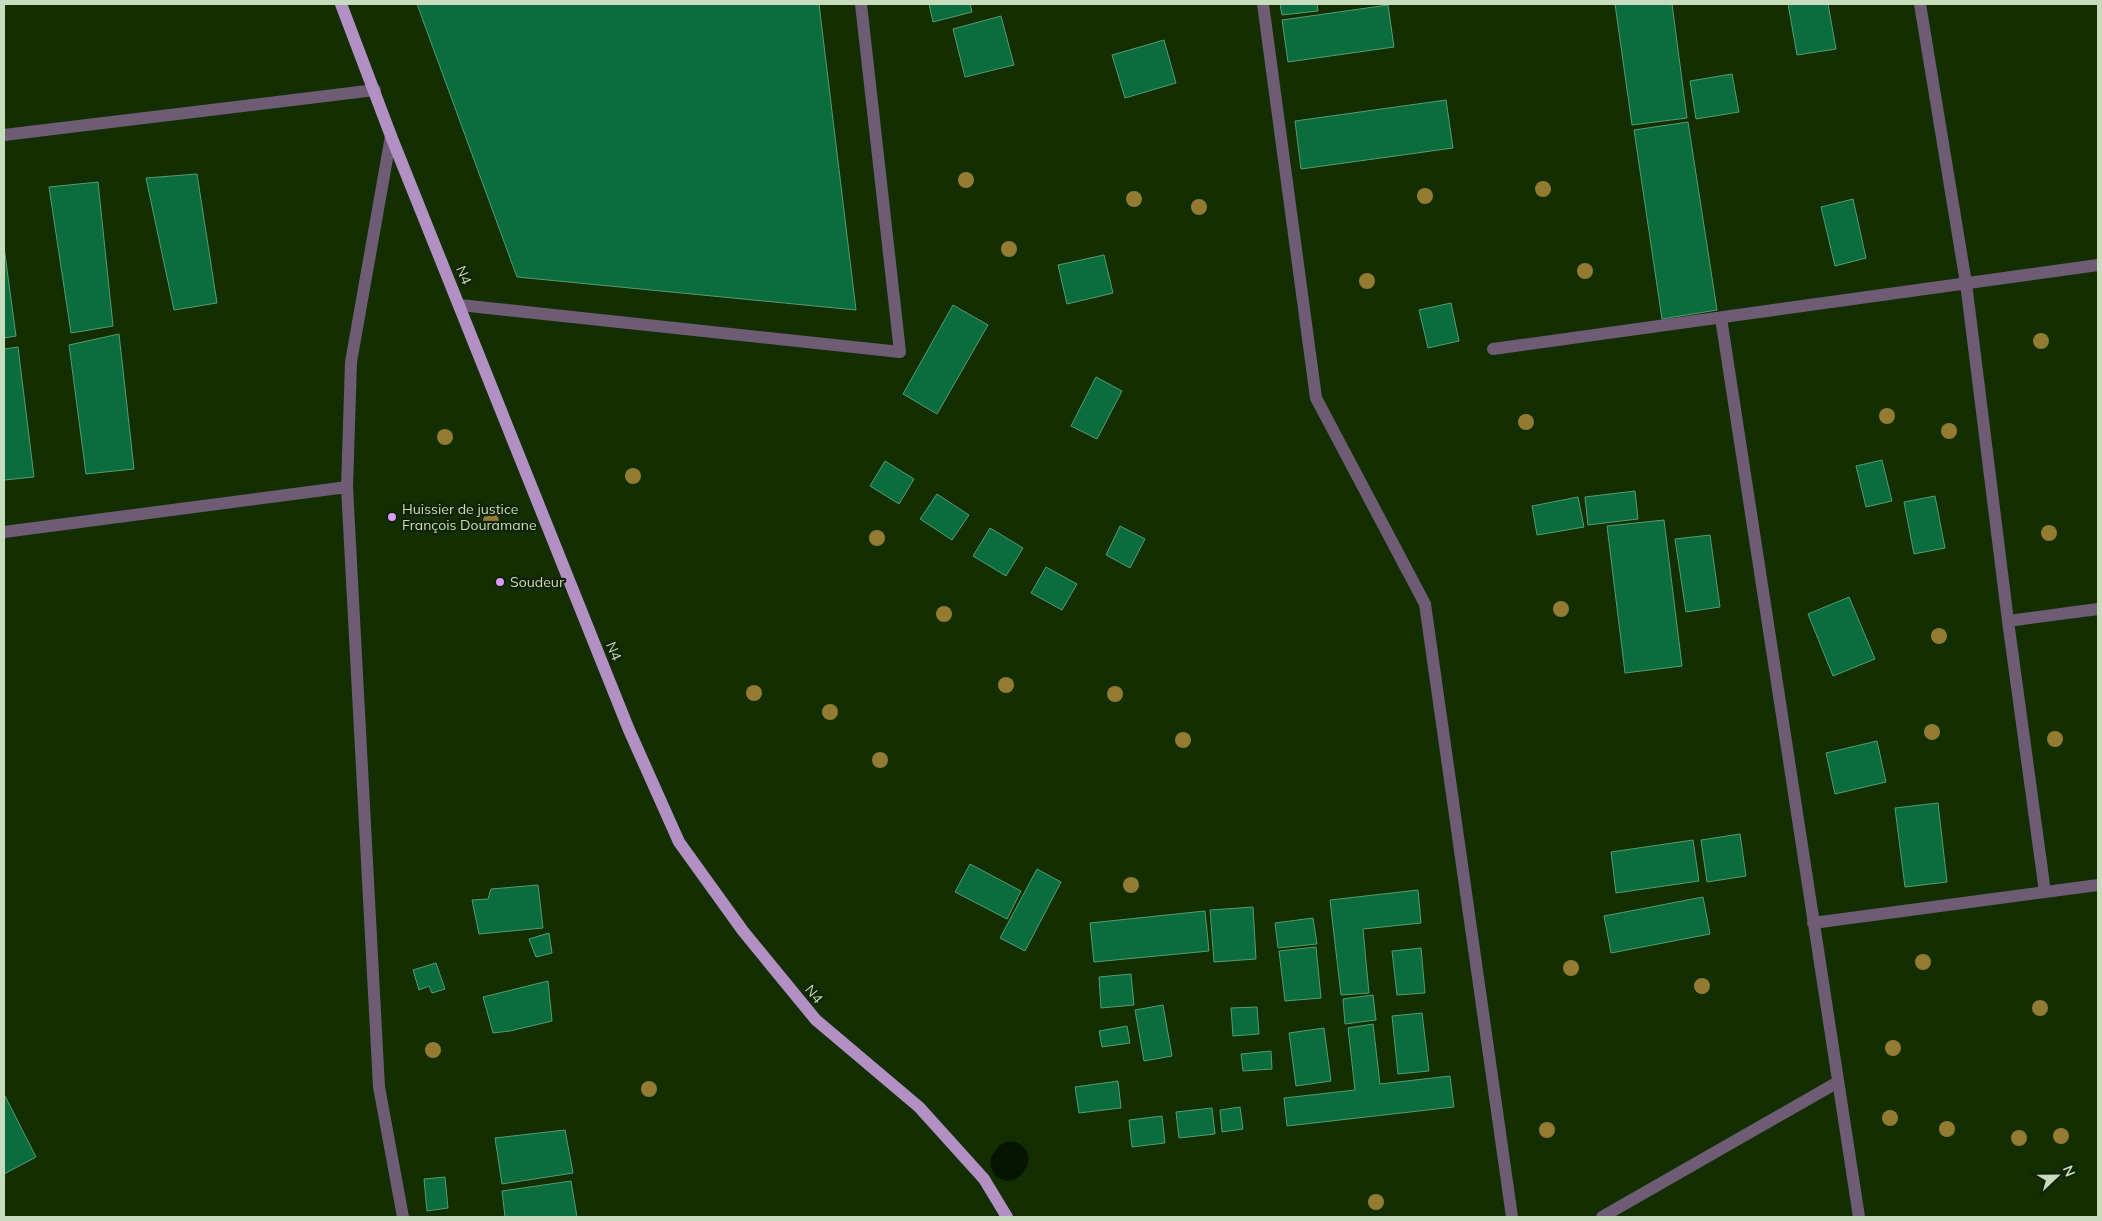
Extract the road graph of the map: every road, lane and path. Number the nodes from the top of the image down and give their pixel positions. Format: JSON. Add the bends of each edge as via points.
{"nodes":[{"id":1,"x":341,"y":4,"type":"edge"},
{"id":2,"x":861,"y":4,"type":"edge"},
{"id":3,"x":1263,"y":4,"type":"edge"},
{"id":4,"x":1920,"y":4,"type":"edge"},
{"id":5,"x":375,"y":90,"type":"junction"},
{"id":6,"x":4,"y":135,"type":"edge"},
{"id":7,"x":391,"y":136,"type":"junction"},
{"id":8,"x":2098,"y":265,"type":"edge"},
{"id":9,"x":1966,"y":283,"type":"junction"},
{"id":10,"x":460,"y":305,"type":"junction"},
{"id":11,"x":1721,"y":318,"type":"junction"},
{"id":12,"x":1493,"y":350,"type":"dead end"},
{"id":13,"x":347,"y":487,"type":"junction"},
{"id":14,"x":4,"y":532,"type":"edge"},
{"id":15,"x":2098,"y":609,"type":"edge"},
{"id":16,"x":2008,"y":621,"type":"junction"},
{"id":17,"x":2098,"y":885,"type":"edge"},
{"id":18,"x":2045,"y":892,"type":"junction"},
{"id":19,"x":1813,"y":923,"type":"junction"},
{"id":20,"x":1838,"y":1082,"type":"junction"},
{"id":21,"x":403,"y":1217,"type":"edge"},
{"id":22,"x":1007,"y":1217,"type":"edge"},
{"id":23,"x":1512,"y":1217,"type":"edge"},
{"id":24,"x":1602,"y":1217,"type":"edge"},
{"id":25,"x":1859,"y":1217,"type":"edge"}],
"edges":[{"from":1,"to":5,"type":"main road","name":"N4"},
{"from":2,"to":10,"type":"street","via":[[900,352]]},
{"from":3,"to":23,"type":"street","via":[[1316,398],[1425,604]]},
{"from":4,"to":9,"type":"street"},
{"from":5,"to":6,"type":"street"},
{"from":5,"to":7,"type":"main road","name":"N4"},
{"from":7,"to":10,"type":"main road","name":"N4"},
{"from":7,"to":13,"type":"street","via":[[351,362]]},
{"from":8,"to":9,"type":"street"},
{"from":9,"to":11,"type":"street"},
{"from":9,"to":16,"type":"street"},
{"from":10,"to":22,"type":"main road","name":"N4","via":[[629,730],[679,842],[743,931],[816,1020],[919,1107],[984,1179]]},
{"from":11,"to":12,"type":"street"},
{"from":11,"to":19,"type":"street"},
{"from":13,"to":14,"type":"street"},
{"from":13,"to":21,"type":"street","via":[[379,1087]]},
{"from":15,"to":16,"type":"street"},
{"from":16,"to":18,"type":"street"},
{"from":17,"to":18,"type":"street"},
{"from":18,"to":19,"type":"street"},
{"from":19,"to":20,"type":"street"},
{"from":20,"to":24,"type":"street"},
{"from":20,"to":25,"type":"street"}]}
